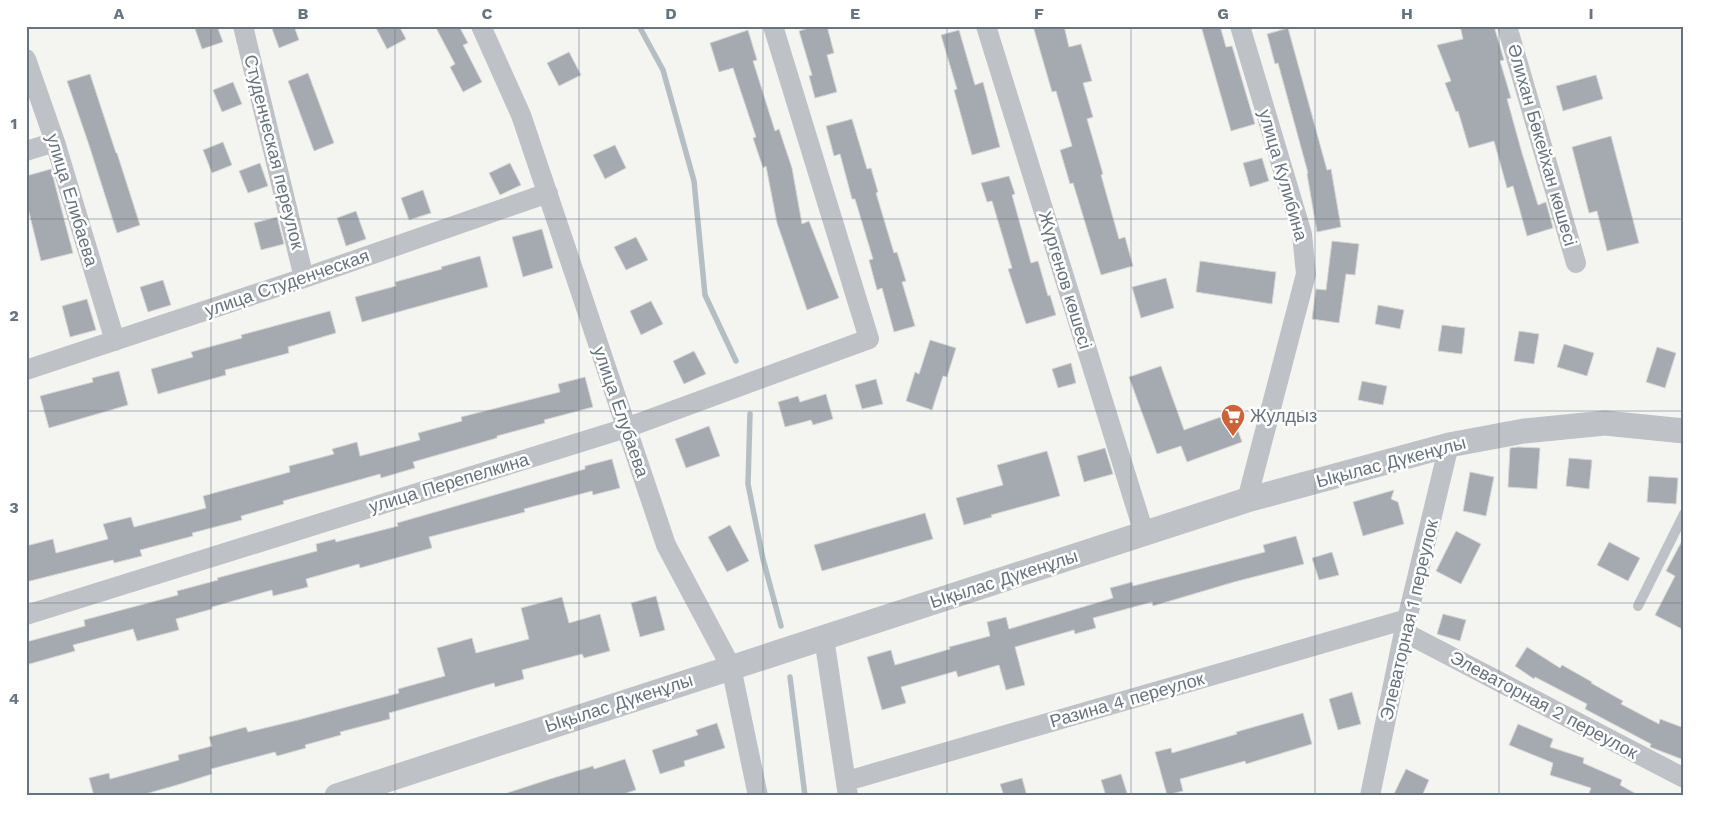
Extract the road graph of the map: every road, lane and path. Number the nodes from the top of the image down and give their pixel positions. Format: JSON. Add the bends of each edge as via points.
{"nodes":[{"id":1,"x":243,"y":26,"type":"edge"},
{"id":2,"x":481,"y":26,"type":"edge"},
{"id":3,"x":773,"y":26,"type":"edge"},
{"id":4,"x":986,"y":26,"type":"edge"},
{"id":5,"x":1240,"y":26,"type":"edge"},
{"id":6,"x":1508,"y":26,"type":"edge"},
{"id":7,"x":26,"y":59,"type":"edge"},
{"id":8,"x":55,"y":142,"type":"junction"},
{"id":9,"x":26,"y":151,"type":"edge"},
{"id":10,"x":548,"y":193,"type":"junction"},
{"id":11,"x":1576,"y":263,"type":"dead end"},
{"id":12,"x":304,"y":278,"type":"junction"},
{"id":13,"x":115,"y":341,"type":"junction"},
{"id":14,"x":26,"y":370,"type":"edge"},
{"id":15,"x":626,"y":428,"type":"junction"},
{"id":16,"x":1684,"y":431,"type":"edge"},
{"id":17,"x":1449,"y":445,"type":"junction"},
{"id":18,"x":1247,"y":500,"type":"junction"},
{"id":19,"x":1684,"y":514,"type":"edge"},
{"id":20,"x":1144,"y":533,"type":"junction"},
{"id":21,"x":1638,"y":606,"type":"dead end"},
{"id":22,"x":26,"y":615,"type":"edge"},
{"id":23,"x":1405,"y":625,"type":"junction"},
{"id":24,"x":824,"y":638,"type":"junction"},
{"id":25,"x":731,"y":667,"type":"junction"},
{"id":26,"x":1684,"y":778,"type":"edge"},
{"id":27,"x":847,"y":788,"type":"edge"},
{"id":28,"x":336,"y":796,"type":"edge"},
{"id":29,"x":758,"y":796,"type":"edge"},
{"id":30,"x":1370,"y":796,"type":"edge"}],
"edges":[{"from":1,"to":12,"type":"street","name":"Студенческая переулок"},
{"from":2,"to":10,"type":"street","name":"улица Елубаева","via":[[521,116]]},
{"from":3,"to":15,"type":"street","name":"улица Перепелкина","via":[[869,339]]},
{"from":4,"to":20,"type":"street","name":"Жүргенов көшесі"},
{"from":5,"to":18,"type":"street","name":"улица Кулибина","via":[[1302,234],[1306,274]]},
{"from":6,"to":11,"type":"street","name":"Әлихан Бөкейхан көшесі"},
{"from":7,"to":8,"type":"street","name":"улица Елибаева"},
{"from":8,"to":9,"type":"street"},
{"from":8,"to":13,"type":"street","name":"улица Елибаева"},
{"from":10,"to":12,"type":"street","name":"улица Студенческая"},
{"from":10,"to":15,"type":"street","name":"улица Елубаева"},
{"from":12,"to":13,"type":"street","name":"улица Студенческая"},
{"from":13,"to":14,"type":"street","name":"улица Студенческая"},
{"from":15,"to":22,"type":"street","name":"улица Перепелкина"},
{"from":15,"to":25,"type":"street","name":"улица Елубаева","via":[[666,545]]},
{"from":16,"to":17,"type":"street","name":"Ықылас Дүкенұлы","via":[[1605,423],[1524,431]]},
{"from":17,"to":18,"type":"street","name":"Ықылас Дүкенұлы"},
{"from":17,"to":23,"type":"street","name":"Элеваторная 1 переулок"},
{"from":18,"to":20,"type":"street","name":"Ықылас Дүкенұлы"},
{"from":19,"to":21,"type":"lane"},
{"from":20,"to":24,"type":"street","name":"Ықылас Дүкенұлы"},
{"from":23,"to":26,"type":"street","name":"Элеваторная 2 переулок"},
{"from":23,"to":27,"type":"street","name":"Разина 4 переулок"},
{"from":23,"to":30,"type":"street","name":"Элеваторная 1 переулок"},
{"from":24,"to":25,"type":"street","name":"Ықылас Дүкенұлы"},
{"from":24,"to":27,"type":"street"},
{"from":25,"to":28,"type":"street","name":"Ықылас Дүкенұлы"},
{"from":25,"to":29,"type":"street","name":"улица Елубаева"}]}
